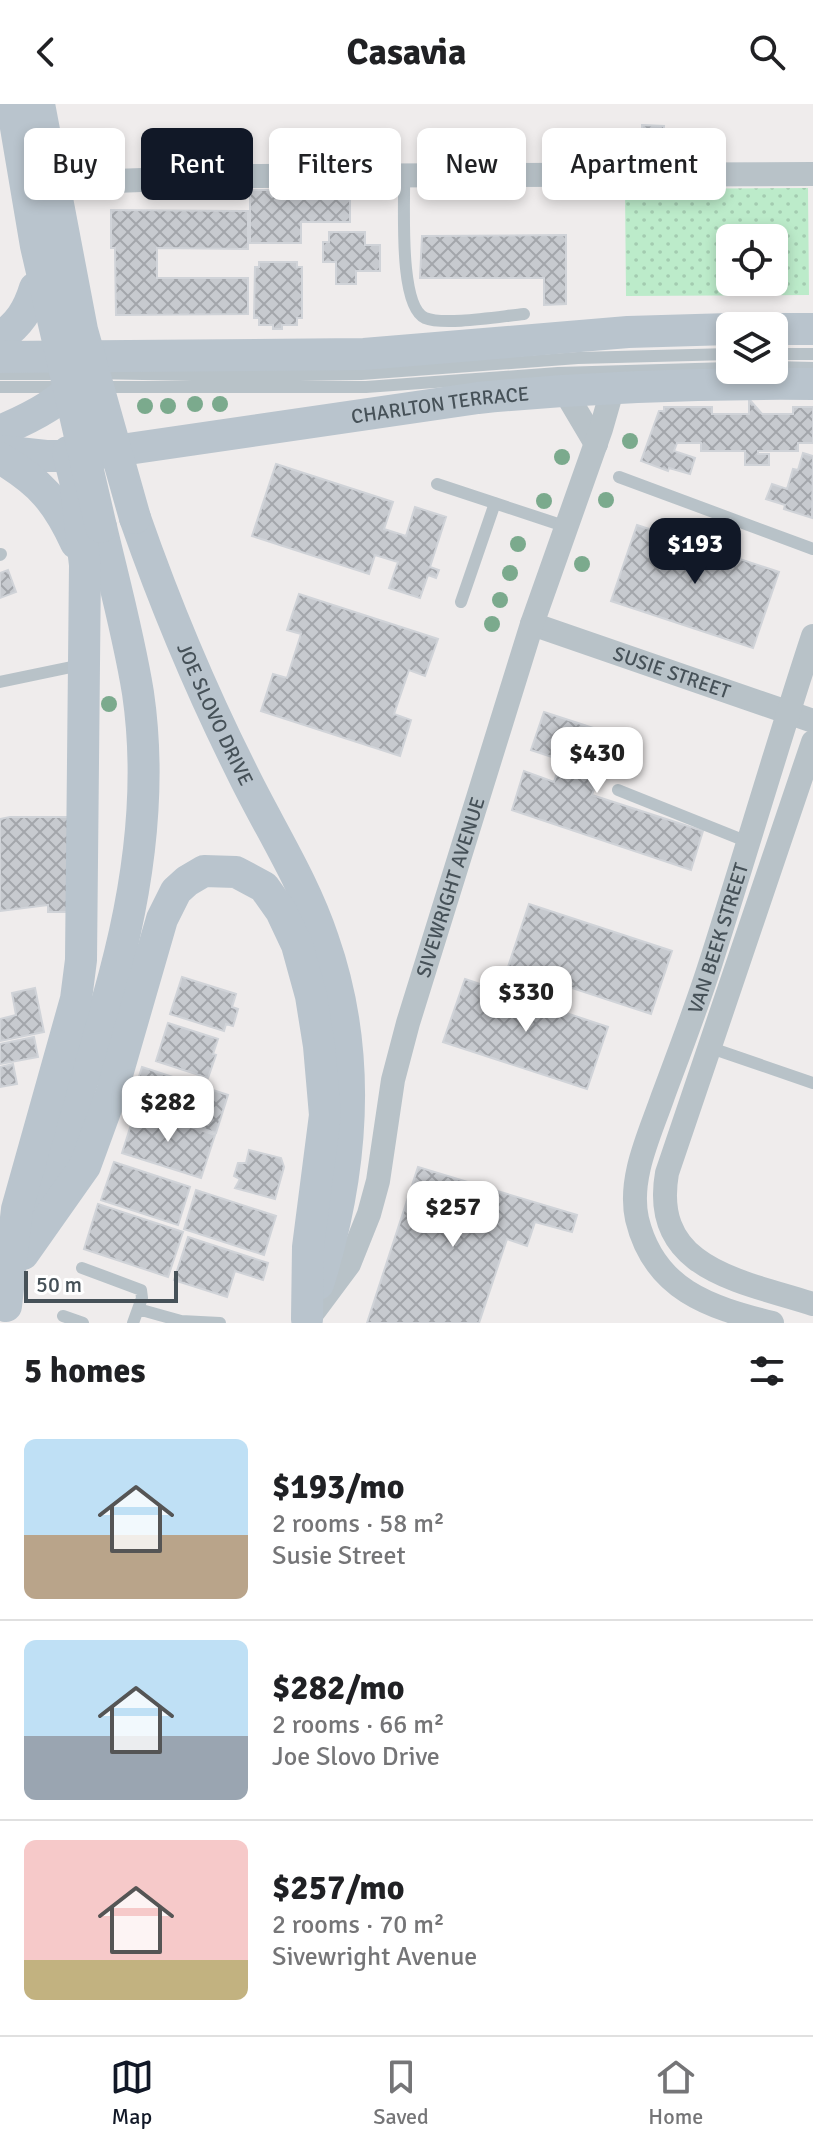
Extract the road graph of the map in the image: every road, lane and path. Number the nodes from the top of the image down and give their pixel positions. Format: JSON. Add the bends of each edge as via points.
{"nodes":[{"id":1,"x":1,"y":104,"type":"edge"},
{"id":2,"x":12,"y":104,"type":"edge"},
{"id":3,"x":39,"y":104,"type":"edge"},
{"id":4,"x":46,"y":104,"type":"edge"},
{"id":5,"x":50,"y":128,"type":"edge"},
{"id":6,"x":813,"y":174,"type":"edge"},
{"id":7,"x":404,"y":175,"type":"junction"},
{"id":8,"x":125,"y":181,"type":"edge"},
{"id":9,"x":59,"y":200,"type":"edge"},
{"id":10,"x":35,"y":288,"type":"junction"},
{"id":11,"x":524,"y":314,"type":"dead end"},
{"id":12,"x":716,"y":329,"type":"edge"},
{"id":13,"x":788,"y":329,"type":"edge"},
{"id":14,"x":813,"y":329,"type":"edge"},
{"id":15,"x":0,"y":338,"type":"edge"},
{"id":16,"x":716,"y":354,"type":"edge"},
{"id":17,"x":788,"y":354,"type":"edge"},
{"id":18,"x":813,"y":354,"type":"edge"},
{"id":19,"x":0,"y":357,"type":"edge"},
{"id":20,"x":788,"y":367,"type":"edge"},
{"id":21,"x":716,"y":368,"type":"edge"},
{"id":22,"x":813,"y":368,"type":"edge"},
{"id":23,"x":0,"y":374,"type":"edge"},
{"id":24,"x":66,"y":376,"type":"junction"},
{"id":25,"x":813,"y":384,"type":"edge"},
{"id":26,"x":0,"y":387,"type":"edge"},
{"id":27,"x":613,"y":387,"type":"junction"},
{"id":28,"x":564,"y":390,"type":"junction"},
{"id":29,"x":0,"y":431,"type":"edge"},
{"id":30,"x":596,"y":444,"type":"junction"},
{"id":31,"x":0,"y":451,"type":"edge"},
{"id":32,"x":69,"y":457,"type":"junction"},
{"id":33,"x":0,"y":458,"type":"edge"},
{"id":34,"x":619,"y":477,"type":"dead end"},
{"id":35,"x":437,"y":484,"type":"dead end"},
{"id":36,"x":495,"y":503,"type":"junction"},
{"id":37,"x":567,"y":527,"type":"junction"},
{"id":38,"x":813,"y":549,"type":"edge"},
{"id":39,"x":85,"y":565,"type":"junction"},
{"id":40,"x":461,"y":602,"type":"dead end"},
{"id":41,"x":532,"y":624,"type":"junction"},
{"id":42,"x":813,"y":636,"type":"edge"},
{"id":43,"x":84,"y":665,"type":"junction"},
{"id":44,"x":0,"y":682,"type":"edge"},
{"id":45,"x":788,"y":711,"type":"junction"},
{"id":46,"x":813,"y":721,"type":"edge"},
{"id":47,"x":813,"y":742,"type":"edge"},
{"id":48,"x":618,"y":790,"type":"dead end"},
{"id":49,"x":745,"y":852,"type":"junction"},
{"id":50,"x":771,"y":868,"type":"junction"},
{"id":51,"x":690,"y":1021,"type":"junction"},
{"id":52,"x":714,"y":1039,"type":"junction"},
{"id":53,"x":813,"y":1083,"type":"edge"},
{"id":54,"x":670,"y":1228,"type":"junction"},
{"id":55,"x":645,"y":1241,"type":"junction"},
{"id":56,"x":23,"y":1254,"type":"junction"},
{"id":57,"x":82,"y":1268,"type":"dead end"},
{"id":58,"x":813,"y":1304,"type":"edge"},
{"id":59,"x":138,"y":1309,"type":"junction"},
{"id":60,"x":3,"y":1314,"type":"edge"},
{"id":61,"x":63,"y":1316,"type":"dead end"},
{"id":62,"x":306,"y":1321,"type":"edge"},
{"id":63,"x":83,"y":1323,"type":"edge"},
{"id":64,"x":133,"y":1323,"type":"edge"},
{"id":65,"x":220,"y":1323,"type":"edge"},
{"id":66,"x":772,"y":1323,"type":"edge"}],
"edges":[{"from":1,"to":10,"type":"main road"},
{"from":2,"to":56,"type":"main road","bridge":true,"via":[[36,246],[138,694],[142,766],[139,854],[112,991]]},
{"from":3,"to":62,"type":"main road","name":"JOE SLOVO DRIVE","bridge":true,"via":[[82,330],[135,518],[204,692],[300,883],[344,1020],[351,1090],[348,1151],[332,1240]]},
{"from":4,"to":5,"type":"main road"},
{"from":6,"to":7,"type":"street"},
{"from":7,"to":8,"type":"street"},
{"from":7,"to":11,"type":"lane","via":[[406,271],[418,313],[440,321]]},
{"from":9,"to":24,"type":"main road"},
{"from":10,"to":15,"type":"main road","via":[[22,318]]},
{"from":10,"to":24,"type":"main road"},
{"from":12,"to":24,"type":"main road"},
{"from":13,"to":14,"type":"main road"},
{"from":16,"to":24,"type":"lane","via":[[361,374]]},
{"from":17,"to":18,"type":"lane"},
{"from":19,"to":24,"type":"main road"},
{"from":20,"to":22,"type":"lane"},
{"from":21,"to":24,"type":"lane","via":[[572,372],[366,387]]},
{"from":23,"to":24,"type":"lane"},
{"from":24,"to":26,"type":"lane"},
{"from":24,"to":29,"type":"main road","via":[[21,421]]},
{"from":24,"to":32,"type":"main road"},
{"from":25,"to":27,"type":"main road","name":"CHARLTON TERRACE"},
{"from":27,"to":28,"type":"main road","name":"CHARLTON TERRACE"},
{"from":27,"to":30,"type":"street","name":"SIVEWRIGHT AVENUE"},
{"from":28,"to":30,"type":"street"},
{"from":28,"to":32,"type":"main road","name":"CHARLTON TERRACE"},
{"from":30,"to":37,"type":"street","name":"SIVEWRIGHT AVENUE"},
{"from":31,"to":32,"type":"main road","name":"CHARLTON TERRACE"},
{"from":32,"to":39,"type":"main road"},
{"from":33,"to":39,"type":"main road","via":[[50,496]]},
{"from":34,"to":38,"type":"lane"},
{"from":35,"to":36,"type":"lane"},
{"from":36,"to":37,"type":"lane"},
{"from":36,"to":40,"type":"lane"},
{"from":37,"to":41,"type":"street","name":"SIVEWRIGHT AVENUE"},
{"from":39,"to":43,"type":"main road"},
{"from":41,"to":45,"type":"street","name":"SUSIE STREET"},
{"from":41,"to":62,"type":"street","name":"SIVEWRIGHT AVENUE","via":[[408,1023],[369,1214],[349,1264]]},
{"from":42,"to":45,"type":"street","name":"VAN BEEK STREET"},
{"from":43,"to":44,"type":"lane"},
{"from":43,"to":60,"type":"main road","via":[[81,960],[76,999],[17,1209]]},
{"from":45,"to":46,"type":"street","name":"SUSIE STREET"},
{"from":45,"to":49,"type":"street","name":"VAN BEEK STREET"},
{"from":47,"to":50,"type":"street","name":"VAN BEEK STREET"},
{"from":48,"to":49,"type":"lane"},
{"from":49,"to":50,"type":"street"},
{"from":49,"to":51,"type":"street","name":"VAN BEEK STREET"},
{"from":50,"to":52,"type":"street","name":"VAN BEEK STREET"},
{"from":51,"to":52,"type":"street"},
{"from":51,"to":55,"type":"street","name":"VAN BEEK STREET","via":[[641,1161],[635,1204]]},
{"from":52,"to":53,"type":"lane"},
{"from":52,"to":54,"type":"street","name":"VAN BEEK STREET","via":[[667,1173],[665,1210]]},
{"from":54,"to":55,"type":"street"},
{"from":54,"to":58,"type":"street","via":[[678,1244],[703,1265]]},
{"from":55,"to":66,"type":"street","name":"VAN BEEK STREET","via":[[659,1268],[690,1294],[726,1311]]},
{"from":56,"to":60,"type":"main road"},
{"from":56,"to":62,"type":"main road","via":[[85,1166],[162,919],[176,891],[204,871],[236,872],[264,887],[281,911],[297,945],[319,1046],[325,1115],[308,1247]]},
{"from":57,"to":59,"type":"lane","via":[[141,1290]]},
{"from":59,"to":64,"type":"lane"},
{"from":59,"to":65,"type":"lane","via":[[181,1321]]},
{"from":61,"to":63,"type":"lane"}]}
